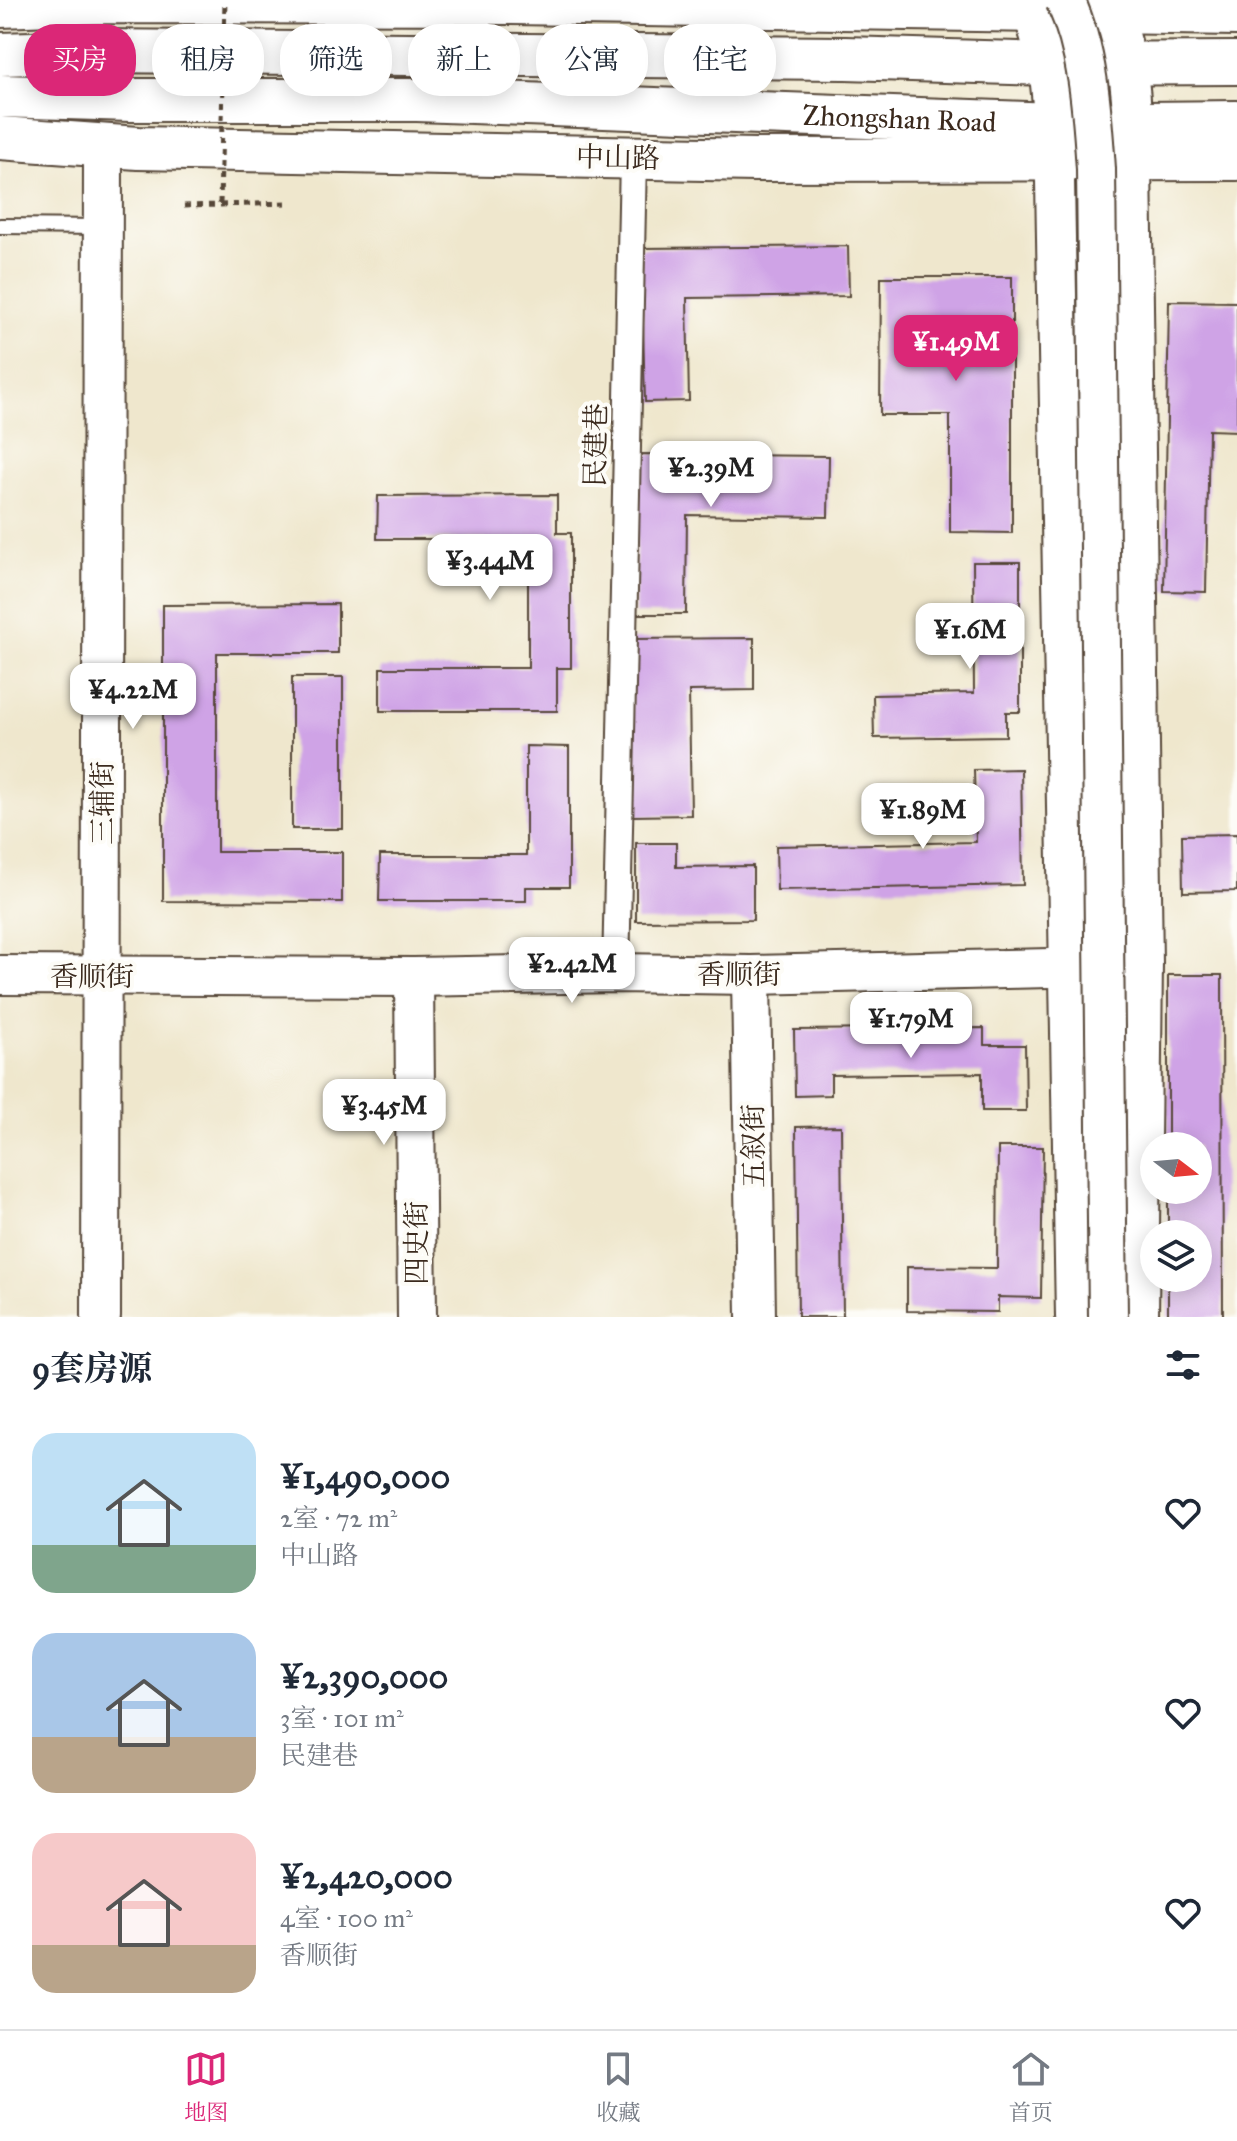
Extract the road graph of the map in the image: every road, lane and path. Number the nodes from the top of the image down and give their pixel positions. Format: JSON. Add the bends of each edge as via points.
{"nodes":[{"id":1,"x":225,"y":0,"type":"edge"},
{"id":2,"x":103,"y":1,"type":"edge"},
{"id":3,"x":512,"y":3,"type":"junction"},
{"id":4,"x":1042,"y":3,"type":"edge"},
{"id":5,"x":908,"y":4,"type":"edge"},
{"id":6,"x":1111,"y":4,"type":"edge"},
{"id":7,"x":0,"y":8,"type":"edge"},
{"id":8,"x":1237,"y":14,"type":"edge"},
{"id":9,"x":491,"y":24,"type":"edge"},
{"id":10,"x":536,"y":25,"type":"edge"},
{"id":11,"x":152,"y":51,"type":"edge"},
{"id":12,"x":152,"y":52,"type":"edge"},
{"id":13,"x":264,"y":53,"type":"edge"},
{"id":14,"x":0,"y":54,"type":"edge"},
{"id":15,"x":408,"y":54,"type":"edge"},
{"id":16,"x":648,"y":56,"type":"edge"},
{"id":17,"x":1237,"y":63,"type":"edge"},
{"id":18,"x":1048,"y":64,"type":"junction"},
{"id":19,"x":1126,"y":64,"type":"junction"},
{"id":20,"x":0,"y":96,"type":"edge"},
{"id":21,"x":131,"y":100,"type":"junction"},
{"id":22,"x":417,"y":100,"type":"junction"},
{"id":23,"x":1237,"y":122,"type":"edge"},
{"id":24,"x":7,"y":138,"type":"edge"},
{"id":25,"x":1054,"y":141,"type":"junction"},
{"id":26,"x":1132,"y":142,"type":"junction"},
{"id":27,"x":103,"y":145,"type":"junction"},
{"id":28,"x":514,"y":155,"type":"junction"},
{"id":29,"x":633,"y":158,"type":"junction"},
{"id":30,"x":1237,"y":159,"type":"edge"},
{"id":31,"x":287,"y":203,"type":"dead end"},
{"id":32,"x":220,"y":204,"type":"junction"},
{"id":33,"x":184,"y":206,"type":"dead end"},
{"id":34,"x":0,"y":226,"type":"edge"},
{"id":35,"x":103,"y":227,"type":"junction"},
{"id":36,"x":1143,"y":964,"type":"junction"},
{"id":37,"x":1070,"y":968,"type":"junction"},
{"id":38,"x":616,"y":973,"type":"junction"},
{"id":39,"x":0,"y":975,"type":"edge"},
{"id":40,"x":751,"y":975,"type":"junction"},
{"id":41,"x":101,"y":976,"type":"junction"},
{"id":42,"x":414,"y":977,"type":"junction"},
{"id":43,"x":101,"y":1317,"type":"edge"},
{"id":44,"x":417,"y":1317,"type":"edge"},
{"id":45,"x":756,"y":1317,"type":"edge"},
{"id":46,"x":1075,"y":1317,"type":"edge"},
{"id":47,"x":1108,"y":1317,"type":"edge"},
{"id":48,"x":1139,"y":1317,"type":"edge"}],
"edges":[{"from":1,"to":32,"type":"path","bridge":true},
{"from":2,"to":3,"type":"main road"},
{"from":2,"to":7,"type":"main road"},
{"from":3,"to":5,"type":"main road"},
{"from":3,"to":9,"type":"main road"},
{"from":3,"to":10,"type":"main road"},
{"from":4,"to":5,"type":"main road"},
{"from":4,"to":6,"type":"main road"},
{"from":4,"to":18,"type":"street"},
{"from":4,"to":47,"type":"street","bridge":true,"via":[[1080,40],[1096,169]]},
{"from":6,"to":8,"type":"main road"},
{"from":6,"to":19,"type":"street"},
{"from":7,"to":11,"type":"main road"},
{"from":12,"to":14,"type":"main road"},
{"from":13,"to":15,"type":"main road"},
{"from":16,"to":18,"type":"main road"},
{"from":17,"to":19,"type":"main road"},
{"from":18,"to":19,"type":"main road"},
{"from":18,"to":25,"type":"street"},
{"from":19,"to":26,"type":"street"},
{"from":20,"to":21,"type":"main road","name":"Zhongshan Road"},
{"from":21,"to":22,"type":"main road","name":"Zhongshan Road"},
{"from":21,"to":24,"type":"main road"},
{"from":22,"to":25,"type":"main road","name":"Zhongshan Road"},
{"from":22,"to":28,"type":"main road"},
{"from":23,"to":26,"type":"main road"},
{"from":24,"to":27,"type":"main road","name":"中山路"},
{"from":25,"to":26,"type":"main road","name":"中山路"},
{"from":25,"to":29,"type":"main road","name":"中山路"},
{"from":25,"to":37,"type":"street"},
{"from":26,"to":30,"type":"main road","name":"中山路"},
{"from":26,"to":36,"type":"street"},
{"from":27,"to":28,"type":"main road","name":"中山路"},
{"from":27,"to":35,"type":"street","name":"三辅街"},
{"from":28,"to":29,"type":"main road","name":"中山路"},
{"from":29,"to":38,"type":"street","name":"民建巷"},
{"from":31,"to":32,"type":"path"},
{"from":32,"to":33,"type":"path"},
{"from":34,"to":35,"type":"lane"},
{"from":35,"to":41,"type":"street","name":"三辅街"},
{"from":36,"to":37,"type":"street","name":"香顺街"},
{"from":36,"to":48,"type":"street"},
{"from":37,"to":40,"type":"street","name":"香顺街"},
{"from":37,"to":46,"type":"street"},
{"from":38,"to":40,"type":"street","name":"香顺街"},
{"from":38,"to":42,"type":"street","name":"香顺街"},
{"from":39,"to":41,"type":"street","name":"香顺街"},
{"from":40,"to":45,"type":"street","name":"五叙街"},
{"from":41,"to":42,"type":"street","name":"香顺街"},
{"from":41,"to":43,"type":"street","name":"三辅街"},
{"from":42,"to":44,"type":"street","name":"四史街"}]}
